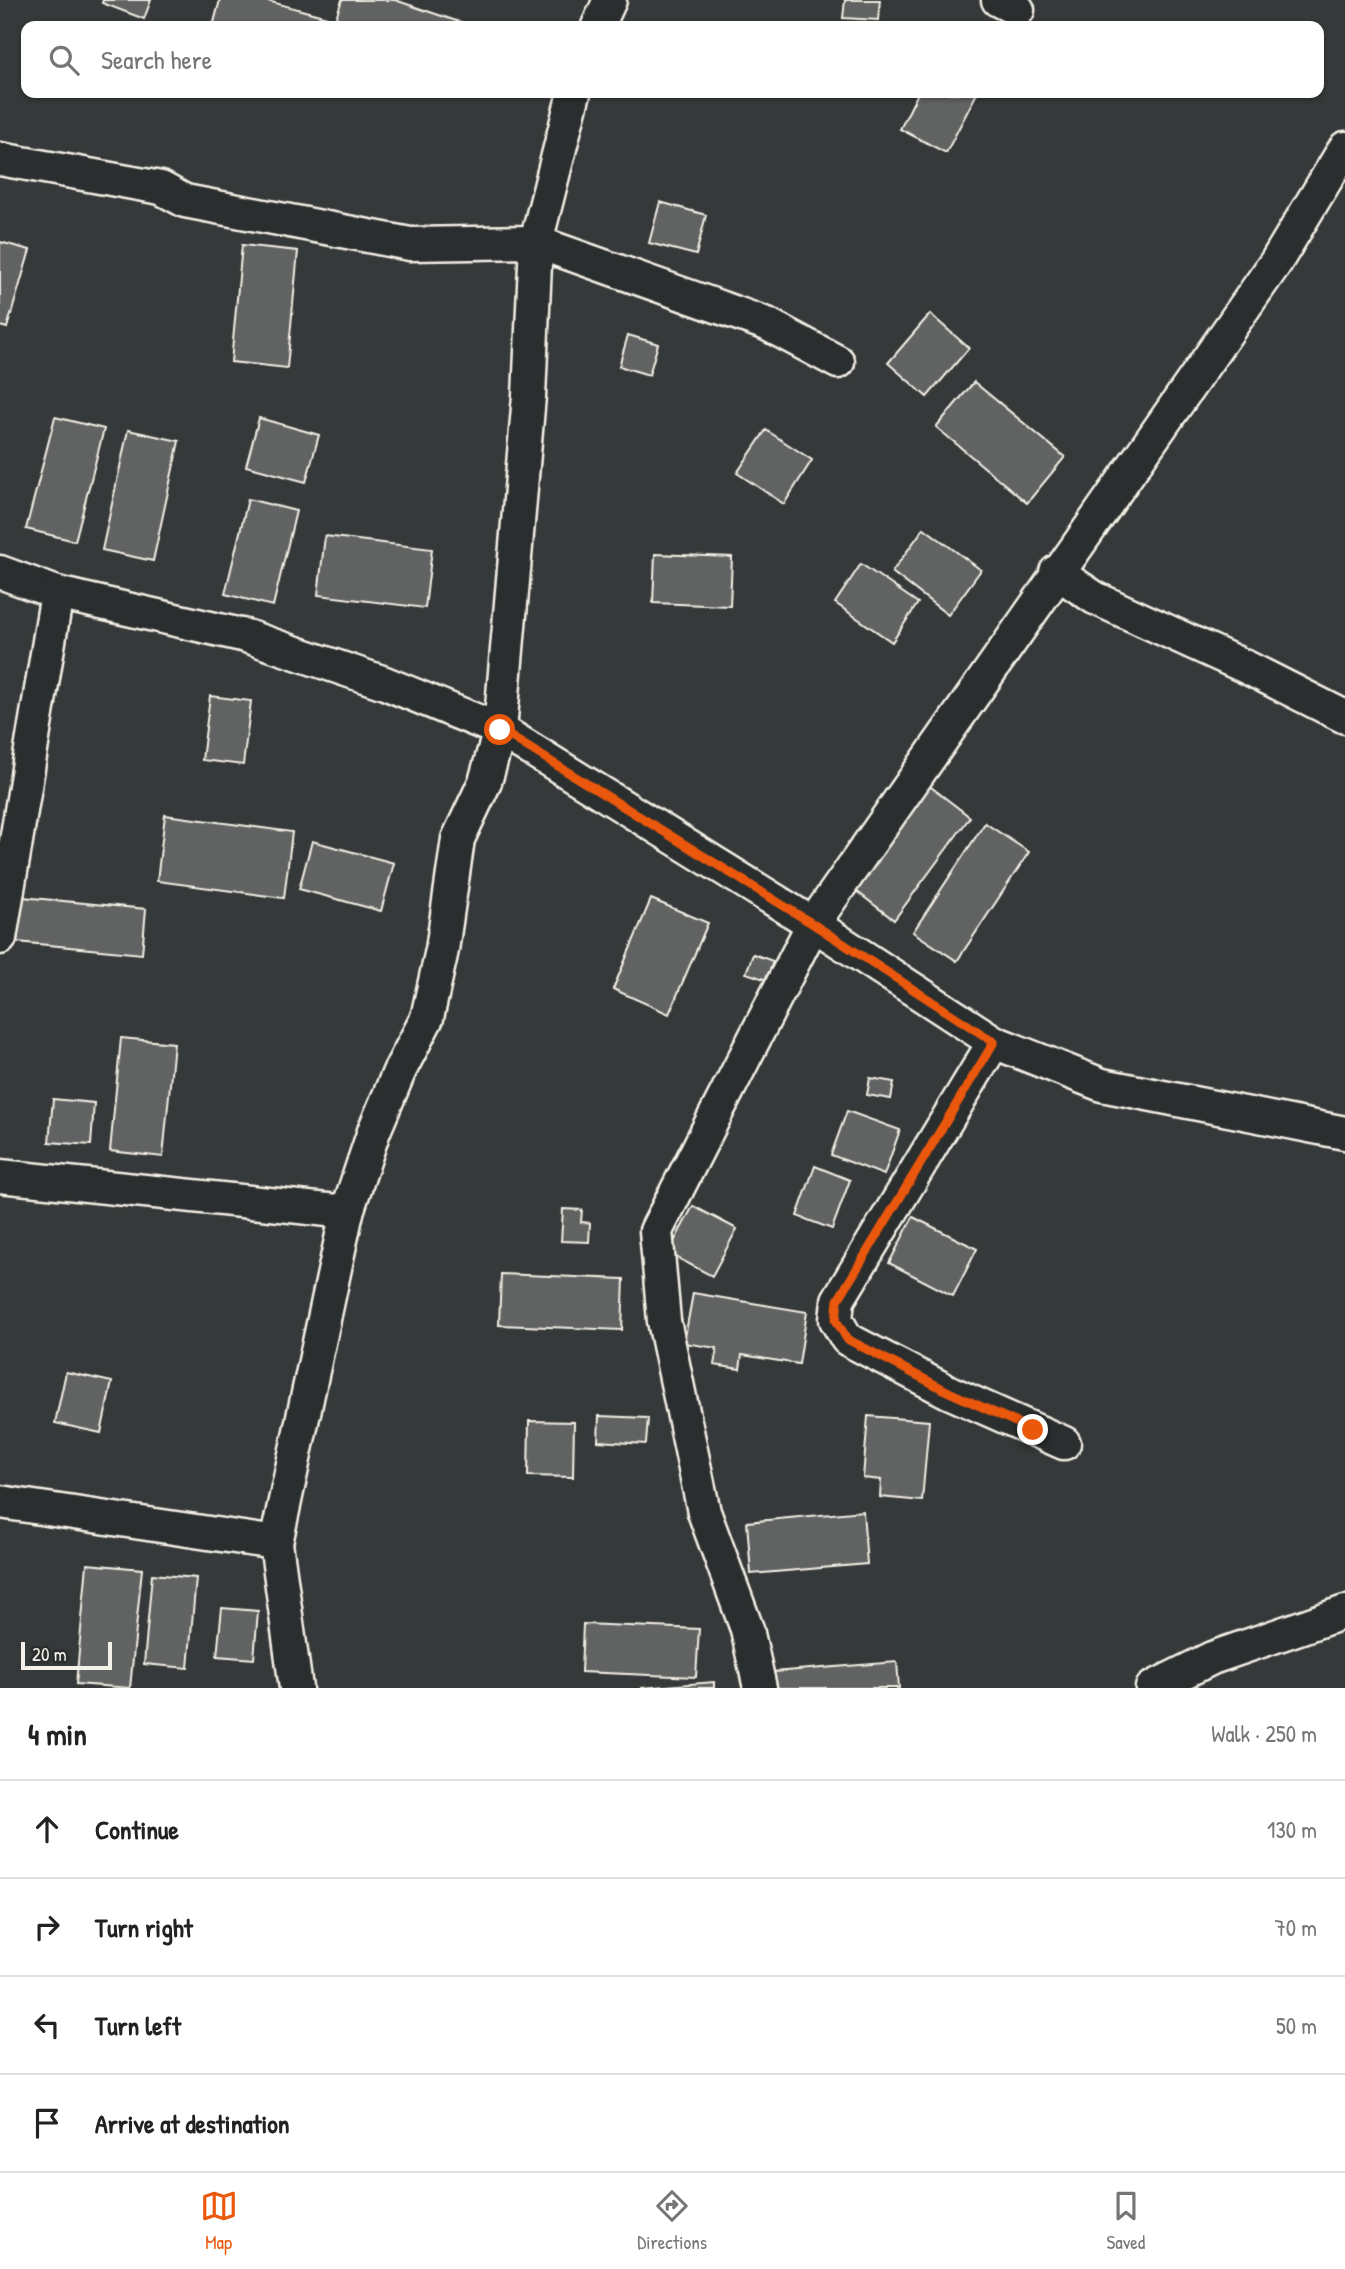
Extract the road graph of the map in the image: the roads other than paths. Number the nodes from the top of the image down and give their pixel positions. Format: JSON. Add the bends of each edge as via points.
{"nodes":[{"id":1,"x":610,"y":0,"type":"edge"},
{"id":2,"x":600,"y":21,"type":"edge"},
{"id":3,"x":573,"y":98,"type":"edge"},
{"id":4,"x":1345,"y":148,"type":"edge"},
{"id":5,"x":0,"y":159,"type":"edge"},
{"id":6,"x":536,"y":242,"type":"junction"},
{"id":7,"x":838,"y":362,"type":"dead end"},
{"id":8,"x":0,"y":572,"type":"edge"},
{"id":9,"x":1056,"y":572,"type":"junction"},
{"id":10,"x":57,"y":593,"type":"junction"},
{"id":11,"x":1345,"y":717,"type":"edge"},
{"id":12,"x":500,"y":730,"type":"junction"},
{"id":13,"x":813,"y":924,"type":"junction"},
{"id":14,"x":0,"y":938,"type":"edge"},
{"id":15,"x":994,"y":1042,"type":"junction"},
{"id":16,"x":1345,"y":1133,"type":"edge"},
{"id":17,"x":0,"y":1175,"type":"edge"},
{"id":18,"x":347,"y":1212,"type":"junction"},
{"id":19,"x":1064,"y":1443,"type":"dead end"},
{"id":20,"x":0,"y":1502,"type":"edge"},
{"id":21,"x":276,"y":1543,"type":"junction"},
{"id":22,"x":1345,"y":1612,"type":"edge"},
{"id":23,"x":296,"y":1688,"type":"edge"},
{"id":24,"x":760,"y":1688,"type":"edge"},
{"id":25,"x":1152,"y":1688,"type":"edge"}],
"edges":[{"from":1,"to":2,"type":"street"},
{"from":3,"to":6,"type":"street"},
{"from":4,"to":9,"type":"street","via":[[1276,262]]},
{"from":5,"to":6,"type":"street","via":[[161,188],[185,201],[410,244]]},
{"from":6,"to":7,"type":"street","via":[[767,324]]},
{"from":6,"to":12,"type":"street","via":[[529,396]]},
{"from":8,"to":10,"type":"street"},
{"from":9,"to":11,"type":"street","via":[[1095,598]]},
{"from":9,"to":13,"type":"street"},
{"from":10,"to":12,"type":"street","via":[[246,636],[385,683]]},
{"from":10,"to":14,"type":"street"},
{"from":12,"to":13,"type":"street"},
{"from":12,"to":18,"type":"street","via":[[485,782],[458,839],[427,1018],[374,1130]]},
{"from":13,"to":15,"type":"street"},
{"from":13,"to":24,"type":"street","via":[[656,1231],[664,1321],[704,1513],[747,1629]]},
{"from":15,"to":16,"type":"street","via":[[1102,1085]]},
{"from":15,"to":19,"type":"street","via":[[838,1300],[836,1320],[847,1339],[949,1392]]},
{"from":17,"to":18,"type":"street"},
{"from":18,"to":21,"type":"street"},
{"from":20,"to":21,"type":"street"},
{"from":21,"to":23,"type":"street"},
{"from":22,"to":25,"type":"street","via":[[1212,1658]]}]}
